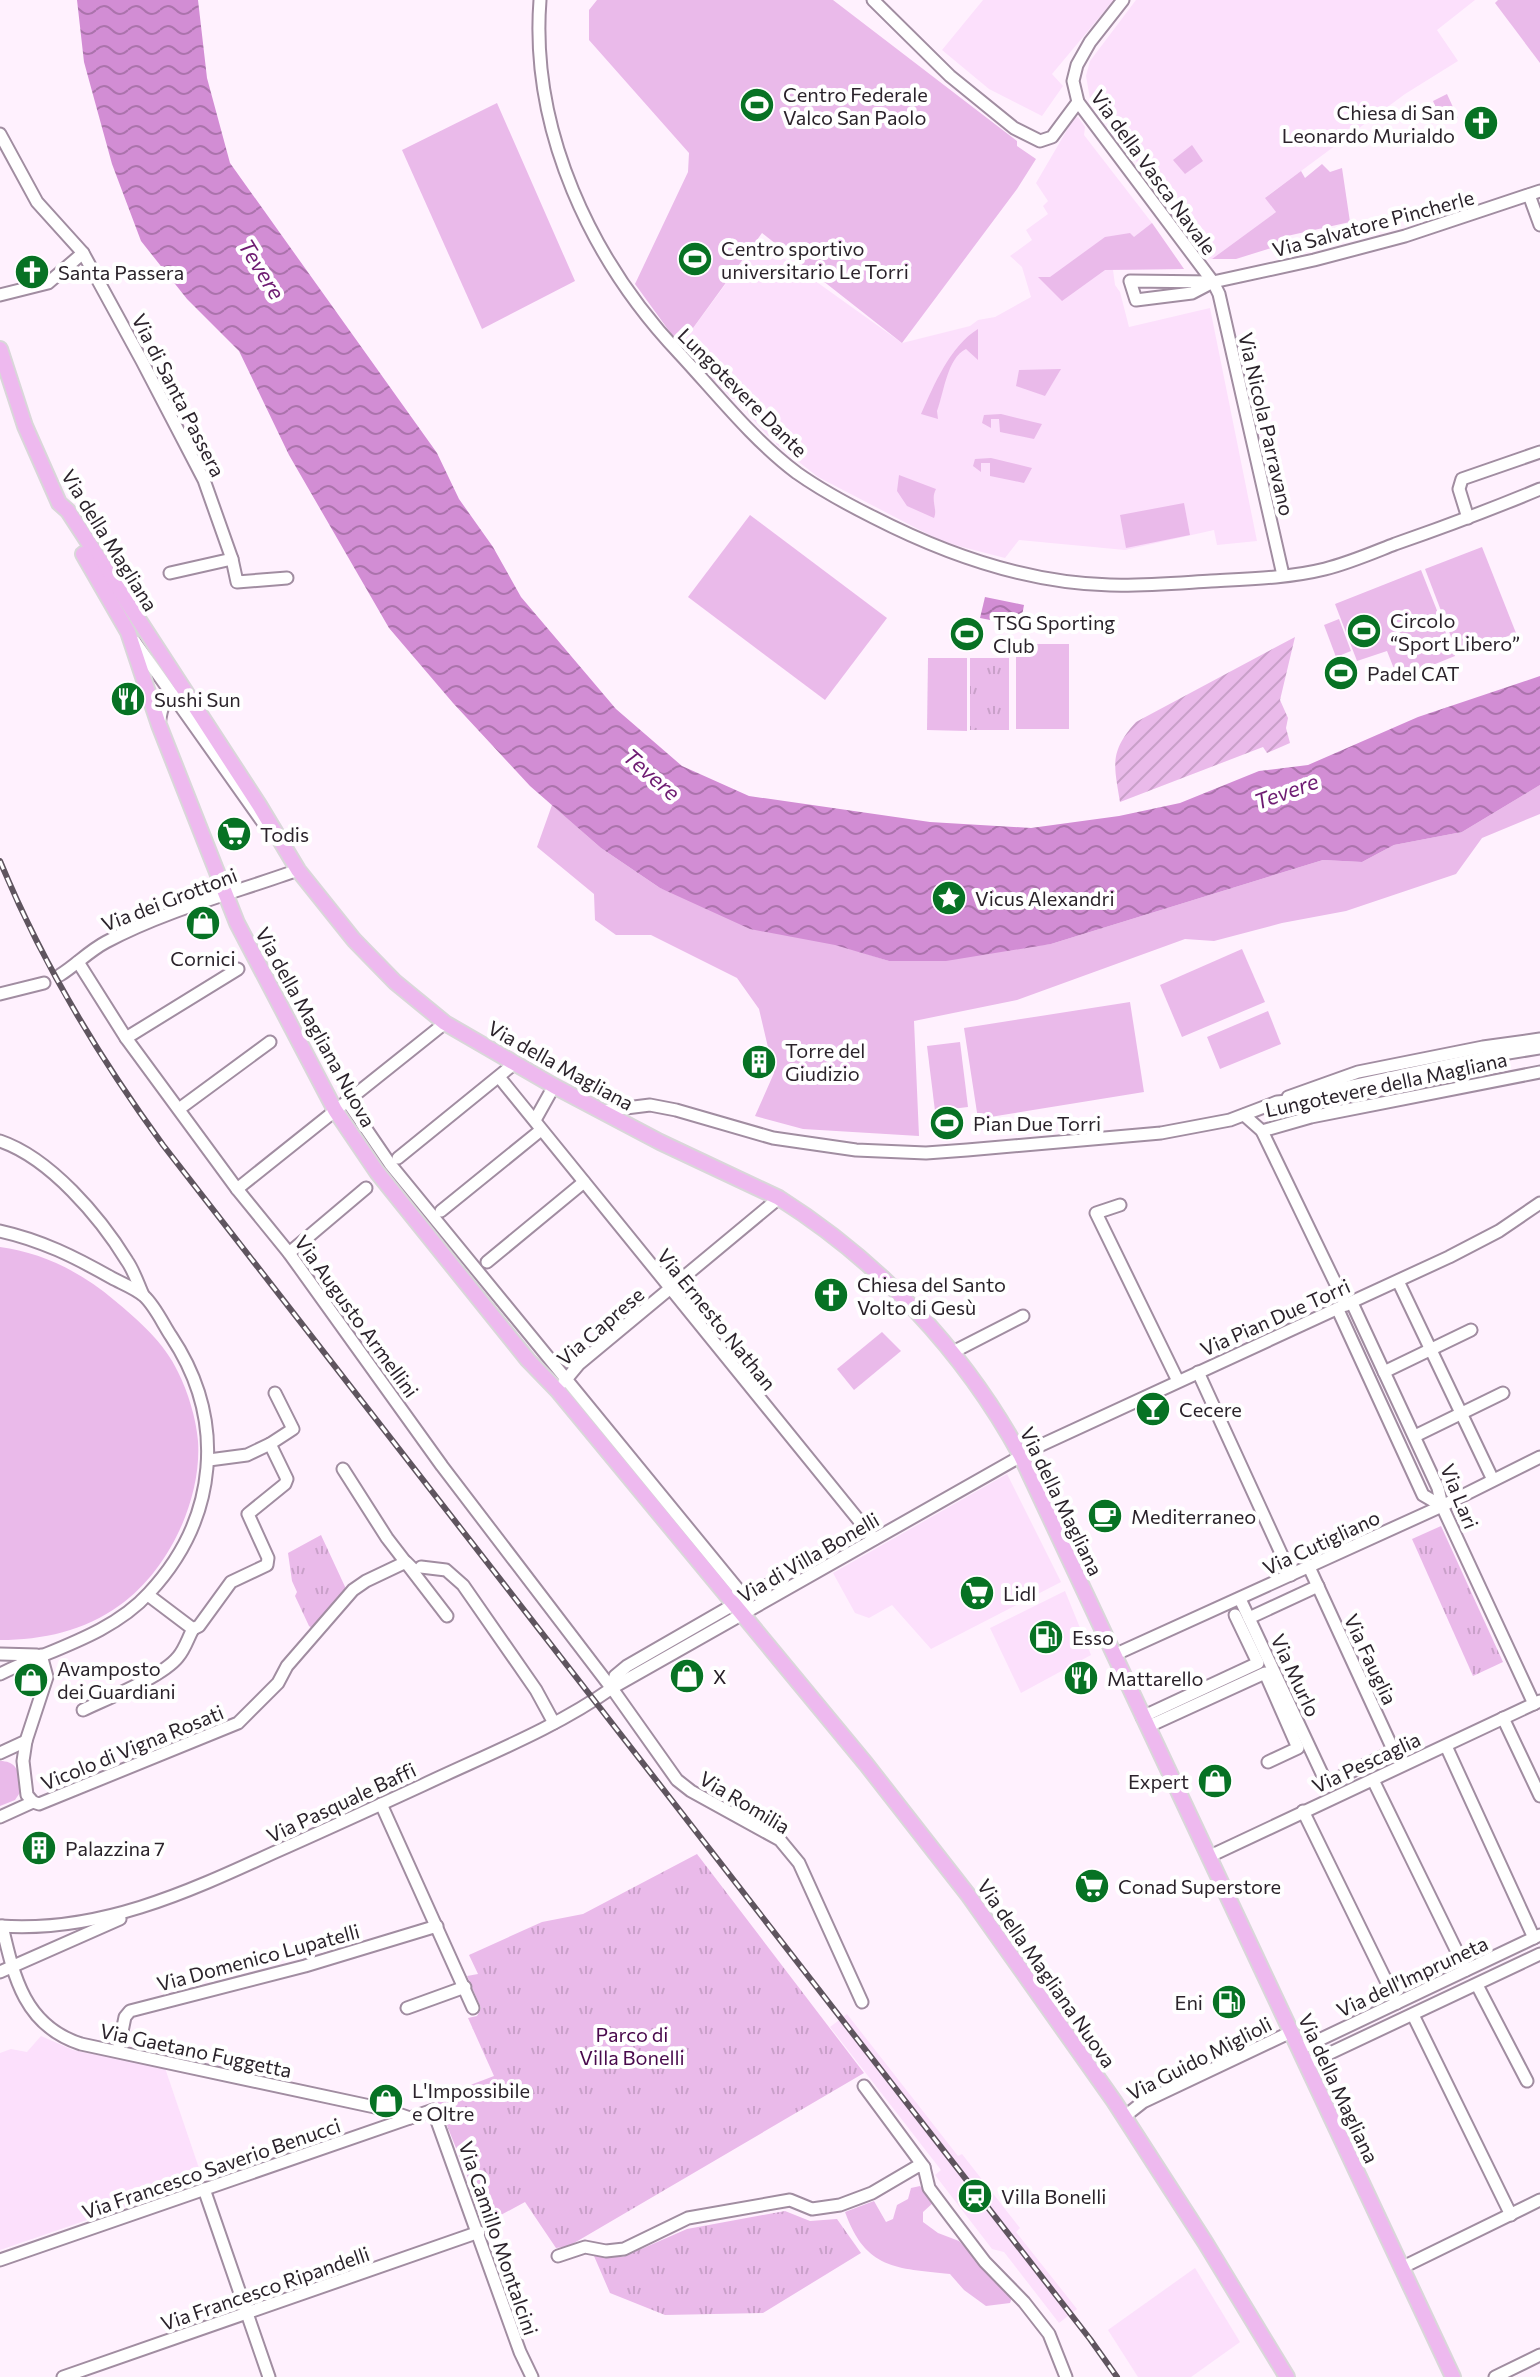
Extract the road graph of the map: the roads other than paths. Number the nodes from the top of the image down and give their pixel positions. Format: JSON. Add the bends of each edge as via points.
{"nodes":[{"id":1,"x":540,"y":0,"type":"edge"},
{"id":2,"x":873,"y":0,"type":"edge"},
{"id":3,"x":1123,"y":0,"type":"edge"},
{"id":4,"x":1078,"y":102,"type":"junction"},
{"id":5,"x":0,"y":134,"type":"edge"},
{"id":6,"x":1535,"y":193,"type":"edge"},
{"id":7,"x":1540,"y":225,"type":"edge"},
{"id":8,"x":83,"y":253,"type":"junction"},
{"id":9,"x":1213,"y":282,"type":"junction"},
{"id":10,"x":0,"y":295,"type":"edge"},
{"id":11,"x":0,"y":349,"type":"edge"},
{"id":12,"x":1540,"y":452,"type":"edge"},
{"id":13,"x":1540,"y":489,"type":"edge"},
{"id":14,"x":59,"y":503,"type":"junction"},
{"id":15,"x":1468,"y":518,"type":"junction"},
{"id":16,"x":232,"y":559,"type":"junction"},
{"id":17,"x":170,"y":573,"type":"dead end"},
{"id":18,"x":1283,"y":575,"type":"junction"},
{"id":19,"x":287,"y":578,"type":"dead end"},
{"id":20,"x":128,"y":632,"type":"junction"},
{"id":21,"x":172,"y":696,"type":"junction"},
{"id":22,"x":189,"y":698,"type":"junction"},
{"id":23,"x":159,"y":725,"type":"junction"},
{"id":24,"x":298,"y":870,"type":"junction"},
{"id":25,"x":225,"y":895,"type":"junction"},
{"id":26,"x":78,"y":962,"type":"junction"},
{"id":27,"x":238,"y":969,"type":"dead end"},
{"id":28,"x":60,"y":975,"type":"dead end"},
{"id":29,"x":44,"y":983,"type":"dead end"},
{"id":30,"x":0,"y":994,"type":"edge"},
{"id":31,"x":445,"y":1023,"type":"junction"},
{"id":32,"x":126,"y":1038,"type":"junction"},
{"id":33,"x":1540,"y":1039,"type":"edge"},
{"id":34,"x":270,"y":1042,"type":"dead end"},
{"id":35,"x":1540,"y":1048,"type":"edge"},
{"id":36,"x":515,"y":1063,"type":"junction"},
{"id":37,"x":1540,"y":1072,"type":"edge"},
{"id":38,"x":499,"y":1077,"type":"junction"},
{"id":39,"x":554,"y":1086,"type":"junction"},
{"id":40,"x":1277,"y":1102,"type":"junction"},
{"id":41,"x":341,"y":1105,"type":"junction"},
{"id":42,"x":179,"y":1109,"type":"junction"},
{"id":43,"x":599,"y":1111,"type":"junction"},
{"id":44,"x":1244,"y":1115,"type":"junction"},
{"id":45,"x":538,"y":1125,"type":"junction"},
{"id":46,"x":1262,"y":1131,"type":"junction"},
{"id":47,"x":0,"y":1141,"type":"edge"},
{"id":48,"x":398,"y":1158,"type":"dead end"},
{"id":49,"x":584,"y":1182,"type":"junction"},
{"id":50,"x":366,"y":1188,"type":"dead end"},
{"id":51,"x":237,"y":1189,"type":"junction"},
{"id":52,"x":779,"y":1198,"type":"junction"},
{"id":53,"x":1540,"y":1203,"type":"edge"},
{"id":54,"x":1120,"y":1205,"type":"dead end"},
{"id":55,"x":441,"y":1211,"type":"dead end"},
{"id":56,"x":0,"y":1231,"type":"edge"},
{"id":57,"x":289,"y":1253,"type":"junction"},
{"id":58,"x":487,"y":1262,"type":"dead end"},
{"id":59,"x":1398,"y":1281,"type":"junction"},
{"id":60,"x":670,"y":1290,"type":"junction"},
{"id":61,"x":144,"y":1296,"type":"junction"},
{"id":62,"x":1345,"y":1306,"type":"junction"},
{"id":63,"x":1023,"y":1316,"type":"dead end"},
{"id":64,"x":1471,"y":1330,"type":"dead end"},
{"id":65,"x":1431,"y":1350,"type":"junction"},
{"id":66,"x":953,"y":1352,"type":"junction"},
{"id":67,"x":1198,"y":1372,"type":"junction"},
{"id":68,"x":1384,"y":1372,"type":"junction"},
{"id":69,"x":567,"y":1378,"type":"junction"},
{"id":70,"x":1178,"y":1381,"type":"junction"},
{"id":71,"x":558,"y":1391,"type":"junction"},
{"id":72,"x":275,"y":1393,"type":"dead end"},
{"id":73,"x":1503,"y":1393,"type":"dead end"},
{"id":74,"x":1461,"y":1413,"type":"junction"},
{"id":75,"x":1415,"y":1436,"type":"junction"},
{"id":76,"x":270,"y":1444,"type":"junction"},
{"id":77,"x":1021,"y":1456,"type":"junction"},
{"id":78,"x":1540,"y":1457,"type":"edge"},
{"id":79,"x":209,"y":1460,"type":"junction"},
{"id":80,"x":343,"y":1469,"type":"dead end"},
{"id":81,"x":1493,"y":1480,"type":"junction"},
{"id":82,"x":1442,"y":1506,"type":"junction"},
{"id":83,"x":865,"y":1529,"type":"junction"},
{"id":84,"x":874,"y":1539,"type":"junction"},
{"id":85,"x":413,"y":1566,"type":"junction"},
{"id":86,"x":1309,"y":1567,"type":"junction"},
{"id":87,"x":1291,"y":1575,"type":"junction"},
{"id":88,"x":1318,"y":1586,"type":"junction"},
{"id":89,"x":148,"y":1595,"type":"junction"},
{"id":90,"x":1240,"y":1599,"type":"junction"},
{"id":91,"x":740,"y":1607,"type":"junction"},
{"id":92,"x":1235,"y":1615,"type":"dead end"},
{"id":93,"x":447,"y":1616,"type":"dead end"},
{"id":94,"x":1249,"y":1618,"type":"junction"},
{"id":95,"x":193,"y":1629,"type":"junction"},
{"id":96,"x":0,"y":1654,"type":"edge"},
{"id":97,"x":41,"y":1655,"type":"junction"},
{"id":98,"x":1114,"y":1655,"type":"junction"},
{"id":99,"x":0,"y":1674,"type":"edge"},
{"id":100,"x":612,"y":1688,"type":"junction"},
{"id":101,"x":1537,"y":1702,"type":"edge"},
{"id":102,"x":83,"y":1710,"type":"dead end"},
{"id":103,"x":1503,"y":1718,"type":"junction"},
{"id":104,"x":1145,"y":1722,"type":"junction"},
{"id":105,"x":554,"y":1723,"type":"junction"},
{"id":106,"x":26,"y":1741,"type":"junction"},
{"id":107,"x":1446,"y":1746,"type":"junction"},
{"id":108,"x":1394,"y":1751,"type":"junction"},
{"id":109,"x":0,"y":1753,"type":"edge"},
{"id":110,"x":1268,"y":1762,"type":"dead end"},
{"id":111,"x":1401,"y":1766,"type":"junction"},
{"id":112,"x":1373,"y":1780,"type":"junction"},
{"id":113,"x":1540,"y":1796,"type":"edge"},
{"id":114,"x":33,"y":1802,"type":"junction"},
{"id":115,"x":381,"y":1804,"type":"junction"},
{"id":116,"x":1303,"y":1811,"type":"junction"},
{"id":117,"x":0,"y":1817,"type":"edge"},
{"id":118,"x":1208,"y":1857,"type":"junction"},
{"id":119,"x":140,"y":1909,"type":"junction"},
{"id":120,"x":1,"y":1926,"type":"edge"},
{"id":121,"x":437,"y":1926,"type":"junction"},
{"id":122,"x":1537,"y":1936,"type":"edge"},
{"id":123,"x":1539,"y":1958,"type":"edge"},
{"id":124,"x":13,"y":1966,"type":"junction"},
{"id":125,"x":1466,"y":1970,"type":"junction"},
{"id":126,"x":0,"y":1972,"type":"edge"},
{"id":127,"x":1477,"y":1985,"type":"junction"},
{"id":128,"x":465,"y":1987,"type":"junction"},
{"id":129,"x":862,"y":2002,"type":"dead end"},
{"id":130,"x":1397,"y":2003,"type":"junction"},
{"id":131,"x":407,"y":2008,"type":"dead end"},
{"id":132,"x":473,"y":2008,"type":"dead end"},
{"id":133,"x":1413,"y":2015,"type":"junction"},
{"id":134,"x":1291,"y":2032,"type":"junction"},
{"id":135,"x":1300,"y":2049,"type":"junction"},
{"id":136,"x":118,"y":2051,"type":"junction"},
{"id":137,"x":1307,"y":2064,"type":"junction"},
{"id":138,"x":1527,"y":2081,"type":"dead end"},
{"id":139,"x":864,"y":2086,"type":"dead end"},
{"id":140,"x":433,"y":2110,"type":"joint"},
{"id":141,"x":1124,"y":2117,"type":"junction"},
{"id":142,"x":410,"y":2118,"type":"junction"},
{"id":143,"x":924,"y":2167,"type":"junction"},
{"id":144,"x":204,"y":2189,"type":"junction"},
{"id":145,"x":1540,"y":2200,"type":"edge"},
{"id":146,"x":1511,"y":2215,"type":"junction"},
{"id":147,"x":479,"y":2232,"type":"junction"},
{"id":148,"x":558,"y":2256,"type":"dead end"},
{"id":149,"x":0,"y":2260,"type":"edge"},
{"id":150,"x":1401,"y":2268,"type":"junction"},
{"id":151,"x":246,"y":2313,"type":"junction"},
{"id":152,"x":1540,"y":2355,"type":"edge"},
{"id":153,"x":63,"y":2377,"type":"edge"},
{"id":154,"x":269,"y":2377,"type":"edge"},
{"id":155,"x":532,"y":2377,"type":"edge"},
{"id":156,"x":1066,"y":2377,"type":"edge"},
{"id":157,"x":1287,"y":2377,"type":"edge"},
{"id":158,"x":1453,"y":2377,"type":"edge"},
{"id":159,"x":1495,"y":2377,"type":"edge"}],
"edges":[{"from":1,"to":18,"type":"street","name":"Lungotevere Dante","via":[[545,103],[556,145],[594,237],[648,321],[787,465],[816,486],[924,542],[1035,577],[1140,585]]},
{"from":2,"to":4,"type":"street","via":[[950,76],[1033,139],[1052,137]]},
{"from":3,"to":4,"type":"street","name":"Via della Vasca Navale","via":[[1077,65],[1073,81]]},
{"from":4,"to":9,"type":"street","name":"Via della Vasca Navale"},
{"from":5,"to":8,"type":"street","name":"Via di Santa Passera","via":[[37,202]]},
{"from":6,"to":7,"type":"street"},
{"from":6,"to":9,"type":"street","name":"Via Salvatore Pincherle","via":[[1405,236]]},
{"from":8,"to":10,"type":"street","via":[[48,283]]},
{"from":8,"to":16,"type":"street","name":"Via di Santa Passera","via":[[204,480]]},
{"from":9,"to":9,"type":"street","via":[[1186,281],[1130,281],[1136,300],[1192,293]]},
{"from":9,"to":18,"type":"street","name":"Via Nicola Parravano"},
{"from":11,"to":14,"type":"main road","name":"Via della Magliana","via":[[33,448]]},
{"from":12,"to":15,"type":"street","via":[[1462,479],[1459,489]]},
{"from":13,"to":15,"type":"street","name":"Lungotevere Dante"},
{"from":14,"to":20,"type":"main road","name":"Via della Magliana Nuova","via":[[61,516]]},
{"from":14,"to":22,"type":"main road","name":"Via della Magliana"},
{"from":15,"to":18,"type":"street","name":"Lungotevere Dante","via":[[1335,566]]},
{"from":16,"to":17,"type":"street"},
{"from":16,"to":19,"type":"street","name":"Via di Santa Passera","via":[[237,582]]},
{"from":20,"to":21,"type":"street","name":"Via della Magliana"},
{"from":20,"to":23,"type":"main road","name":"Via della Magliana Nuova"},
{"from":21,"to":22,"type":"street"},
{"from":21,"to":23,"type":"street","via":[[164,703]]},
{"from":21,"to":24,"type":"street","name":"Via della Magliana"},
{"from":22,"to":24,"type":"main road","name":"Via della Magliana"},
{"from":23,"to":25,"type":"main road","name":"Via della Magliana Nuova"},
{"from":24,"to":25,"type":"street","name":"Via dei Grottoni"},
{"from":24,"to":31,"type":"main road","name":"Via della Magliana","via":[[373,961]]},
{"from":25,"to":26,"type":"street","name":"Via dei Grottoni","via":[[127,932]]},
{"from":25,"to":41,"type":"main road","name":"Via della Magliana Nuova","via":[[256,961]]},
{"from":26,"to":28,"type":"street","name":"Via dei Grottoni"},
{"from":26,"to":32,"type":"street","name":"Via Augusto Armellini"},
{"from":27,"to":32,"type":"street"},
{"from":29,"to":30,"type":"street"},
{"from":31,"to":36,"type":"main road","name":"Via della Magliana"},
{"from":31,"to":41,"type":"street"},
{"from":32,"to":42,"type":"street","name":"Via Augusto Armellini"},
{"from":33,"to":40,"type":"street","name":"Lungotevere della Magliana","via":[[1358,1072]]},
{"from":34,"to":42,"type":"street"},
{"from":35,"to":40,"type":"street","name":"Lungotevere della Magliana"},
{"from":36,"to":38,"type":"street"},
{"from":36,"to":39,"type":"main road","name":"Via della Magliana"},
{"from":37,"to":46,"type":"street","name":"Lungotevere della Magliana"},
{"from":38,"to":45,"type":"street","name":"Via Ernesto Nathan"},
{"from":38,"to":48,"type":"street"},
{"from":39,"to":43,"type":"main road","name":"Via della Magliana"},
{"from":39,"to":45,"type":"street"},
{"from":40,"to":44,"type":"street","name":"Lungotevere della Magliana"},
{"from":41,"to":51,"type":"street"},
{"from":41,"to":69,"type":"street","name":"Via della Magliana Nuova"},
{"from":41,"to":71,"type":"main road","name":"Via della Magliana Nuova","via":[[386,1183]]},
{"from":42,"to":51,"type":"street","name":"Via Augusto Armellini"},
{"from":43,"to":44,"type":"street","name":"Lungotevere della Magliana","via":[[650,1105],[788,1141],[902,1153],[1142,1135]]},
{"from":43,"to":52,"type":"main road","name":"Via della Magliana"},
{"from":44,"to":46,"type":"street","name":"Lungotevere della Magliana"},
{"from":45,"to":49,"type":"street","name":"Via Ernesto Nathan"},
{"from":45,"to":55,"type":"street"},
{"from":46,"to":62,"type":"street"},
{"from":47,"to":61,"type":"street","via":[[26,1153],[66,1185],[126,1258]]},
{"from":49,"to":58,"type":"street"},
{"from":49,"to":60,"type":"street","name":"Via Ernesto Nathan"},
{"from":50,"to":57,"type":"street"},
{"from":51,"to":57,"type":"street","name":"Via Augusto Armellini"},
{"from":52,"to":60,"type":"street","name":"Via Caprese"},
{"from":52,"to":66,"type":"main road","name":"Via della Magliana","via":[[888,1283]]},
{"from":53,"to":59,"type":"street","name":"Via Pian Due Torri","via":[[1474,1244]]},
{"from":54,"to":70,"type":"street","via":[[1096,1213]]},
{"from":56,"to":61,"type":"street","via":[[56,1248]]},
{"from":57,"to":100,"type":"street","name":"Via Augusto Armellini","via":[[442,1466]]},
{"from":59,"to":62,"type":"street","name":"Via Pian Due Torri"},
{"from":59,"to":65,"type":"street"},
{"from":60,"to":69,"type":"street","name":"Via Caprese"},
{"from":60,"to":83,"type":"street","name":"Via Ernesto Nathan"},
{"from":61,"to":79,"type":"street","via":[[194,1381]]},
{"from":62,"to":67,"type":"street","name":"Via Pian Due Torri"},
{"from":62,"to":68,"type":"street","name":"Via Lari"},
{"from":62,"to":82,"type":"street","via":[[1423,1495]]},
{"from":63,"to":66,"type":"street"},
{"from":64,"to":65,"type":"street"},
{"from":65,"to":68,"type":"street"},
{"from":65,"to":74,"type":"street"},
{"from":66,"to":77,"type":"main road","name":"Via della Magliana"},
{"from":67,"to":70,"type":"street","name":"Via Pian Due Torri"},
{"from":67,"to":87,"type":"street"},
{"from":68,"to":75,"type":"street","name":"Via Lari"},
{"from":69,"to":71,"type":"street","name":"Via Caprese"},
{"from":69,"to":91,"type":"street","name":"Via della Magliana Nuova"},
{"from":70,"to":77,"type":"street","name":"Via Pian Due Torri"},
{"from":71,"to":91,"type":"main road","name":"Via della Magliana Nuova"},
{"from":72,"to":76,"type":"street","via":[[293,1429]]},
{"from":73,"to":74,"type":"street"},
{"from":74,"to":75,"type":"street"},
{"from":74,"to":81,"type":"street"},
{"from":75,"to":82,"type":"street","name":"Via Lari"},
{"from":76,"to":79,"type":"street","via":[[247,1455]]},
{"from":76,"to":95,"type":"street","via":[[287,1479],[248,1514],[267,1565],[231,1582]]},
{"from":77,"to":84,"type":"street","name":"Via di Villa Bonelli"},
{"from":77,"to":98,"type":"main road","name":"Via della Magliana"},
{"from":78,"to":81,"type":"street","name":"Via Cutigliano"},
{"from":79,"to":89,"type":"street","via":[[197,1517]]},
{"from":80,"to":85,"type":"street"},
{"from":81,"to":82,"type":"street","name":"Via Cutigliano"},
{"from":82,"to":86,"type":"street","name":"Via Cutigliano"},
{"from":82,"to":101,"type":"street","name":"Via Lari"},
{"from":83,"to":84,"type":"street","name":"Via Ernesto Nathan"},
{"from":83,"to":91,"type":"street","name":"Via di Villa Bonelli"},
{"from":84,"to":91,"type":"street","name":"Via di Villa Bonelli"},
{"from":85,"to":93,"type":"street"},
{"from":85,"to":105,"type":"street","via":[[446,1570],[463,1585]]},
{"from":85,"to":114,"type":"street","name":"Vicolo di Vigna Rosati","via":[[353,1590],[278,1683],[238,1723],[42,1803]]},
{"from":86,"to":87,"type":"street","name":"Via Cutigliano"},
{"from":86,"to":88,"type":"street","name":"Via Fauglia"},
{"from":87,"to":90,"type":"street","name":"Via Cutigliano"},
{"from":88,"to":94,"type":"street"},
{"from":88,"to":108,"type":"street","name":"Via Fauglia"},
{"from":89,"to":95,"type":"street"},
{"from":89,"to":97,"type":"street","via":[[109,1625]]},
{"from":90,"to":94,"type":"street","name":"Via Murlo"},
{"from":90,"to":98,"type":"street","name":"Via Cutigliano"},
{"from":91,"to":100,"type":"street","name":"Via di Villa Bonelli"},
{"from":91,"to":141,"type":"main road","name":"Via della Magliana Nuova","via":[[969,1896]]},
{"from":92,"to":104,"type":"street","via":[[1258,1663]]},
{"from":94,"to":108,"type":"street","name":"Via Murlo","via":[[1324,1778],[1330,1781]]},
{"from":95,"to":102,"type":"street","via":[[178,1658],[163,1670]]},
{"from":96,"to":97,"type":"street"},
{"from":97,"to":99,"type":"street"},
{"from":97,"to":106,"type":"street","name":"Vicolo di Vigna Rosati","via":[[47,1677]]},
{"from":98,"to":104,"type":"main road","name":"Via della Magliana"},
{"from":100,"to":105,"type":"street","name":"Via di Villa Bonelli"},
{"from":100,"to":129,"type":"street","name":"Via Romilia","via":[[679,1782],[780,1840],[799,1863]]},
{"from":101,"to":103,"type":"street","name":"Via Pescaglia"},
{"from":103,"to":107,"type":"street","name":"Via Pescaglia"},
{"from":103,"to":113,"type":"street"},
{"from":104,"to":110,"type":"street","via":[[1265,1673],[1298,1748]]},
{"from":104,"to":118,"type":"main road","name":"Via della Magliana"},
{"from":105,"to":115,"type":"street","name":"Via Pasquale Baffi"},
{"from":106,"to":109,"type":"street"},
{"from":106,"to":114,"type":"street","name":"Vicolo di Vigna Rosati","via":[[24,1780]]},
{"from":107,"to":111,"type":"street","name":"Via Pescaglia"},
{"from":107,"to":122,"type":"street"},
{"from":108,"to":111,"type":"street","name":"Via Fauglia"},
{"from":111,"to":112,"type":"street","name":"Via Pescaglia"},
{"from":112,"to":116,"type":"street","name":"Via Pescaglia"},
{"from":112,"to":125,"type":"street"},
{"from":114,"to":117,"type":"street","name":"Vicolo di Vigna Rosati"},
{"from":115,"to":119,"type":"street","name":"Via Pasquale Baffi"},
{"from":115,"to":121,"type":"street"},
{"from":116,"to":118,"type":"street","name":"Via Pescaglia"},
{"from":116,"to":130,"type":"street"},
{"from":118,"to":134,"type":"main road","name":"Via della Magliana"},
{"from":119,"to":120,"type":"street","via":[[67,1924]]},
{"from":119,"to":124,"type":"street"},
{"from":120,"to":124,"type":"street","name":"Via Gaetano Fuggetta"},
{"from":121,"to":128,"type":"street"},
{"from":121,"to":136,"type":"street","name":"Via Domenico Lupatelli","via":[[130,2011]]},
{"from":122,"to":125,"type":"street","name":"Via dell'Impruneta"},
{"from":123,"to":127,"type":"street","name":"Via dell'Impruneta"},
{"from":124,"to":126,"type":"street"},
{"from":124,"to":136,"type":"street","name":"Via Gaetano Fuggetta","via":[[29,2006],[48,2029],[74,2042]]},
{"from":125,"to":130,"type":"street","name":"Via dell'Impruneta"},
{"from":127,"to":133,"type":"street","name":"Via dell'Impruneta"},
{"from":127,"to":138,"type":"street"},
{"from":128,"to":131,"type":"street"},
{"from":128,"to":132,"type":"street"},
{"from":130,"to":135,"type":"street","name":"Via dell'Impruneta"},
{"from":133,"to":137,"type":"street","name":"Via dell'Impruneta"},
{"from":133,"to":146,"type":"street"},
{"from":134,"to":135,"type":"main road","name":"Via della Magliana"},
{"from":134,"to":141,"type":"street","name":"Via Guido Miglioli","via":[[1143,2102]]},
{"from":135,"to":137,"type":"main road","name":"Via della Magliana"},
{"from":136,"to":142,"type":"street","name":"Via Gaetano Fuggetta"},
{"from":137,"to":150,"type":"main road","name":"Via della Magliana"},
{"from":139,"to":143,"type":"street"},
{"from":140,"to":142,"type":"street","name":"Via Francesco Saverio Benucci"},
{"from":140,"to":147,"type":"street","name":"Via Camillo Montalcini"},
{"from":141,"to":157,"type":"main road","name":"Via della Magliana Nuova"},
{"from":142,"to":144,"type":"street","name":"Via Francesco Saverio Benucci"},
{"from":143,"to":148,"type":"street","via":[[840,2205],[812,2209],[790,2200],[688,2218],[624,2249],[585,2247]]},
{"from":143,"to":156,"type":"street","via":[[929,2188],[1049,2334]]},
{"from":144,"to":149,"type":"street","name":"Via Francesco Saverio Benucci"},
{"from":144,"to":151,"type":"street"},
{"from":145,"to":146,"type":"street"},
{"from":146,"to":150,"type":"street"},
{"from":147,"to":151,"type":"street","name":"Via Francesco Ripandelli"},
{"from":147,"to":155,"type":"street","name":"Via Camillo Montalcini"},
{"from":150,"to":158,"type":"main road","name":"Via della Magliana"},
{"from":151,"to":153,"type":"street","name":"Via Francesco Ripandelli"},
{"from":151,"to":154,"type":"street"},
{"from":152,"to":159,"type":"street"}]}
